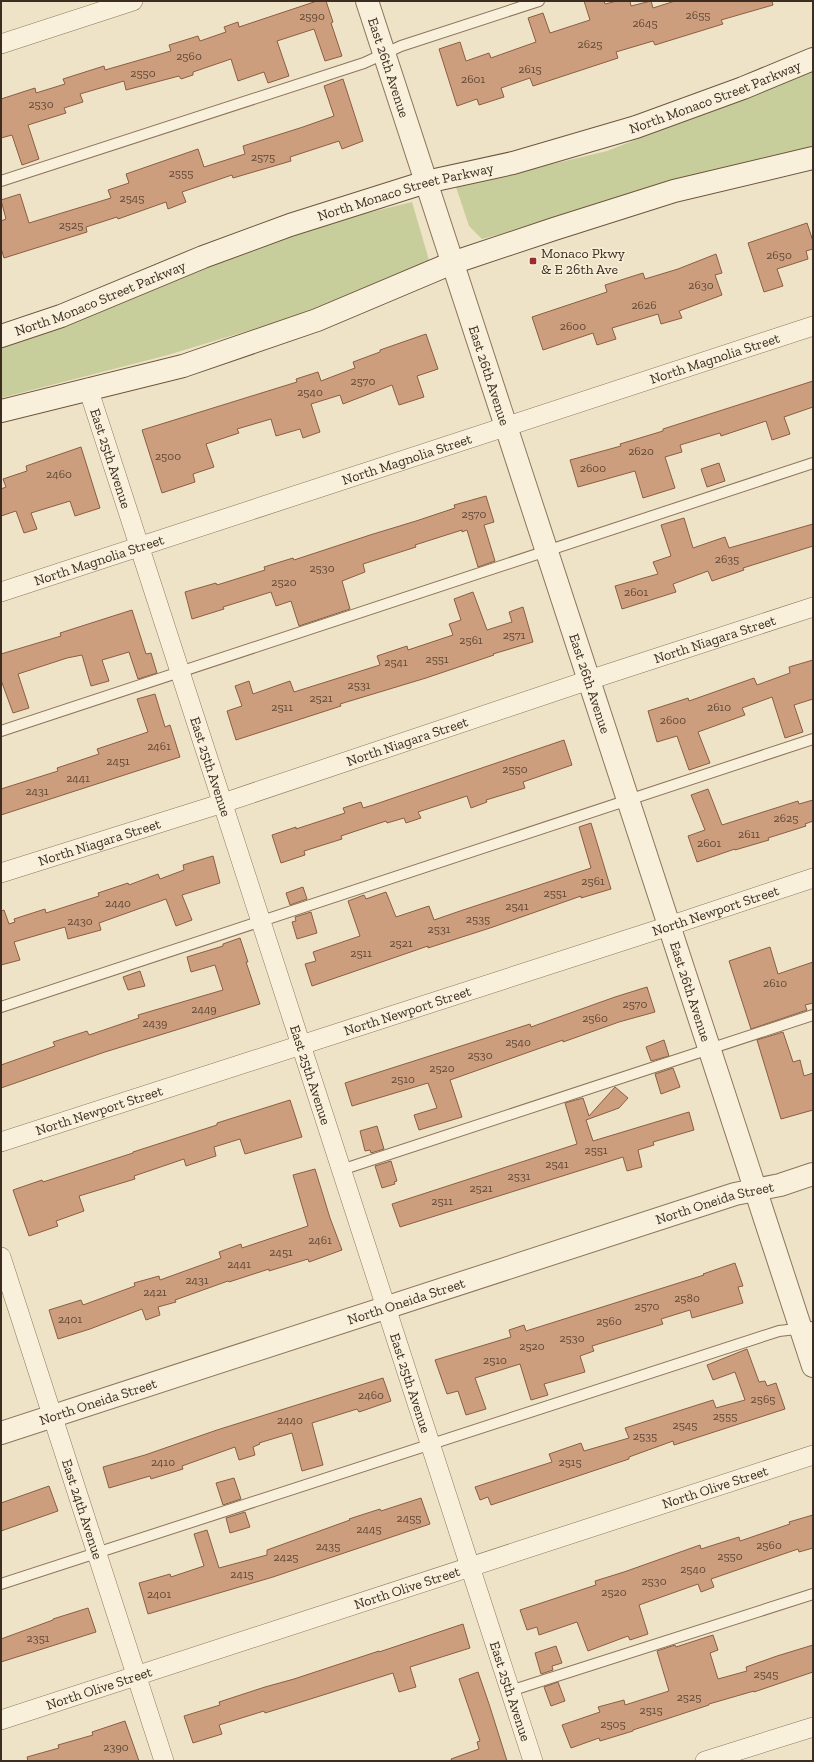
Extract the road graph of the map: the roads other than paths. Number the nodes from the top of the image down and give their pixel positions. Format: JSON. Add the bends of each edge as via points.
{"nodes":[{"id":1,"x":133,"y":1,"type":"edge"},
{"id":2,"x":367,"y":1,"type":"edge"},
{"id":3,"x":539,"y":1,"type":"edge"},
{"id":4,"x":1,"y":44,"type":"edge"},
{"id":5,"x":384,"y":54,"type":"junction"},
{"id":6,"x":813,"y":59,"type":"edge"},
{"id":7,"x":813,"y":158,"type":"edge"},
{"id":8,"x":1,"y":181,"type":"edge"},
{"id":9,"x":426,"y":182,"type":"junction"},
{"id":10,"x":452,"y":263,"type":"junction"},
{"id":11,"x":813,"y":326,"type":"edge"},
{"id":12,"x":1,"y":336,"type":"edge"},
{"id":13,"x":88,"y":388,"type":"junction"},
{"id":14,"x":1,"y":411,"type":"edge"},
{"id":15,"x":506,"y":428,"type":"junction"},
{"id":16,"x":813,"y":463,"type":"edge"},
{"id":17,"x":140,"y":548,"type":"junction"},
{"id":18,"x":547,"y":551,"type":"junction"},
{"id":19,"x":1,"y":592,"type":"edge"},
{"id":20,"x":813,"y":607,"type":"edge"},
{"id":21,"x":180,"y":672,"type":"junction"},
{"id":22,"x":589,"y":680,"type":"junction"},
{"id":23,"x":1,"y":731,"type":"edge"},
{"id":24,"x":813,"y":739,"type":"edge"},
{"id":25,"x":628,"y":800,"type":"junction"},
{"id":26,"x":222,"y":803,"type":"junction"},
{"id":27,"x":1,"y":872,"type":"edge"},
{"id":28,"x":813,"y":878,"type":"edge"},
{"id":29,"x":261,"y":921,"type":"junction"},
{"id":30,"x":669,"y":926,"type":"junction"},
{"id":31,"x":1,"y":1007,"type":"edge"},
{"id":32,"x":813,"y":1015,"type":"edge"},
{"id":33,"x":301,"y":1046,"type":"junction"},
{"id":34,"x":709,"y":1049,"type":"junction"},
{"id":35,"x":1,"y":1142,"type":"edge"},
{"id":36,"x":341,"y":1170,"type":"junction"},
{"id":37,"x":813,"y":1174,"type":"edge"},
{"id":38,"x":756,"y":1190,"type":"junction"},
{"id":39,"x":1,"y":1257,"type":"edge"},
{"id":40,"x":386,"y":1308,"type":"junction"},
{"id":41,"x":807,"y":1328,"type":"edge"},
{"id":42,"x":813,"y":1366,"type":"edge"},
{"id":43,"x":53,"y":1416,"type":"junction"},
{"id":44,"x":1,"y":1433,"type":"edge"},
{"id":45,"x":430,"y":1445,"type":"junction"},
{"id":46,"x":813,"y":1455,"type":"edge"},
{"id":47,"x":97,"y":1553,"type":"junction"},
{"id":48,"x":470,"y":1568,"type":"junction"},
{"id":49,"x":1,"y":1584,"type":"edge"},
{"id":50,"x":813,"y":1594,"type":"edge"},
{"id":51,"x":137,"y":1675,"type":"junction"},
{"id":52,"x":510,"y":1691,"type":"junction"},
{"id":53,"x":1,"y":1720,"type":"edge"},
{"id":54,"x":813,"y":1727,"type":"edge"},
{"id":55,"x":164,"y":1761,"type":"edge"},
{"id":56,"x":533,"y":1761,"type":"edge"},
{"id":57,"x":705,"y":1761,"type":"edge"}],
"edges":[{"from":1,"to":4,"type":"street"},
{"from":2,"to":5,"type":"street","name":"East 26th Avenue"},
{"from":3,"to":5,"type":"lane","via":[[400,46]]},
{"from":5,"to":8,"type":"lane","via":[[364,63]]},
{"from":5,"to":9,"type":"street","name":"East 26th Avenue"},
{"from":6,"to":9,"type":"street","name":"North Monaco Street Parkway","via":[[636,127],[513,163]]},
{"from":7,"to":10,"type":"street","via":[[674,191]]},
{"from":9,"to":10,"type":"street","name":"East 26th Avenue"},
{"from":9,"to":12,"type":"street","name":"North Monaco Street Parkway","via":[[290,225],[203,257],[61,316]]},
{"from":10,"to":13,"type":"street","via":[[317,320],[245,345],[183,366]]},
{"from":10,"to":15,"type":"street","name":"East 26th Avenue"},
{"from":11,"to":15,"type":"street","name":"North Magnolia Street"},
{"from":13,"to":14,"type":"street"},
{"from":13,"to":17,"type":"street","name":"East 25th Avenue"},
{"from":15,"to":17,"type":"street","name":"North Magnolia Street"},
{"from":15,"to":18,"type":"street","name":"East 26th Avenue"},
{"from":16,"to":18,"type":"lane"},
{"from":17,"to":19,"type":"street","name":"North Magnolia Street"},
{"from":17,"to":21,"type":"street","name":"East 25th Avenue"},
{"from":18,"to":21,"type":"lane"},
{"from":18,"to":22,"type":"street","name":"East 26th Avenue"},
{"from":20,"to":22,"type":"street","name":"North Niagara Street"},
{"from":21,"to":23,"type":"lane"},
{"from":21,"to":26,"type":"street","name":"East 25th Avenue"},
{"from":22,"to":25,"type":"street","name":"East 26th Avenue"},
{"from":22,"to":26,"type":"street","name":"North Niagara Street"},
{"from":24,"to":25,"type":"lane"},
{"from":25,"to":29,"type":"lane"},
{"from":25,"to":30,"type":"street","name":"East 26th Avenue"},
{"from":26,"to":27,"type":"street","name":"North Niagara Street"},
{"from":26,"to":29,"type":"street","name":"East 25th Avenue"},
{"from":28,"to":30,"type":"street","name":"North Newport Street"},
{"from":29,"to":31,"type":"lane"},
{"from":29,"to":33,"type":"street","name":"East 25th Avenue"},
{"from":30,"to":33,"type":"street","name":"North Newport Street"},
{"from":30,"to":34,"type":"street","name":"East 26th Avenue"},
{"from":32,"to":34,"type":"lane"},
{"from":33,"to":35,"type":"street","name":"North Newport Street"},
{"from":33,"to":36,"type":"street","name":"East 25th Avenue"},
{"from":34,"to":36,"type":"lane"},
{"from":34,"to":38,"type":"street","name":"East 26th Avenue"},
{"from":36,"to":40,"type":"street","name":"East 25th Avenue"},
{"from":37,"to":38,"type":"street","name":"North Oneida Street"},
{"from":38,"to":40,"type":"street","name":"North Oneida Street","via":[[727,1197]]},
{"from":38,"to":41,"type":"street","name":"East 26th Avenue"},
{"from":39,"to":43,"type":"street","name":"East 24th Avenue"},
{"from":40,"to":43,"type":"street","name":"North Oneida Street"},
{"from":40,"to":45,"type":"street","name":"East 25th Avenue"},
{"from":41,"to":42,"type":"street","name":"East 26th Avenue"},
{"from":41,"to":45,"type":"lane","via":[[779,1331]]},
{"from":43,"to":44,"type":"street","name":"North Oneida Street"},
{"from":43,"to":47,"type":"street","name":"East 24th Avenue"},
{"from":45,"to":47,"type":"lane"},
{"from":45,"to":48,"type":"street","name":"East 25th Avenue"},
{"from":46,"to":48,"type":"street","name":"North Olive Street"},
{"from":47,"to":49,"type":"lane"},
{"from":47,"to":51,"type":"street","name":"East 24th Avenue"},
{"from":48,"to":51,"type":"street","name":"North Olive Street"},
{"from":48,"to":52,"type":"street","name":"East 25th Avenue"},
{"from":50,"to":52,"type":"lane"},
{"from":51,"to":53,"type":"street","name":"North Olive Street"},
{"from":51,"to":55,"type":"street","name":"East 24th Avenue"},
{"from":52,"to":56,"type":"street","name":"East 25th Avenue"},
{"from":54,"to":57,"type":"street"}]}
